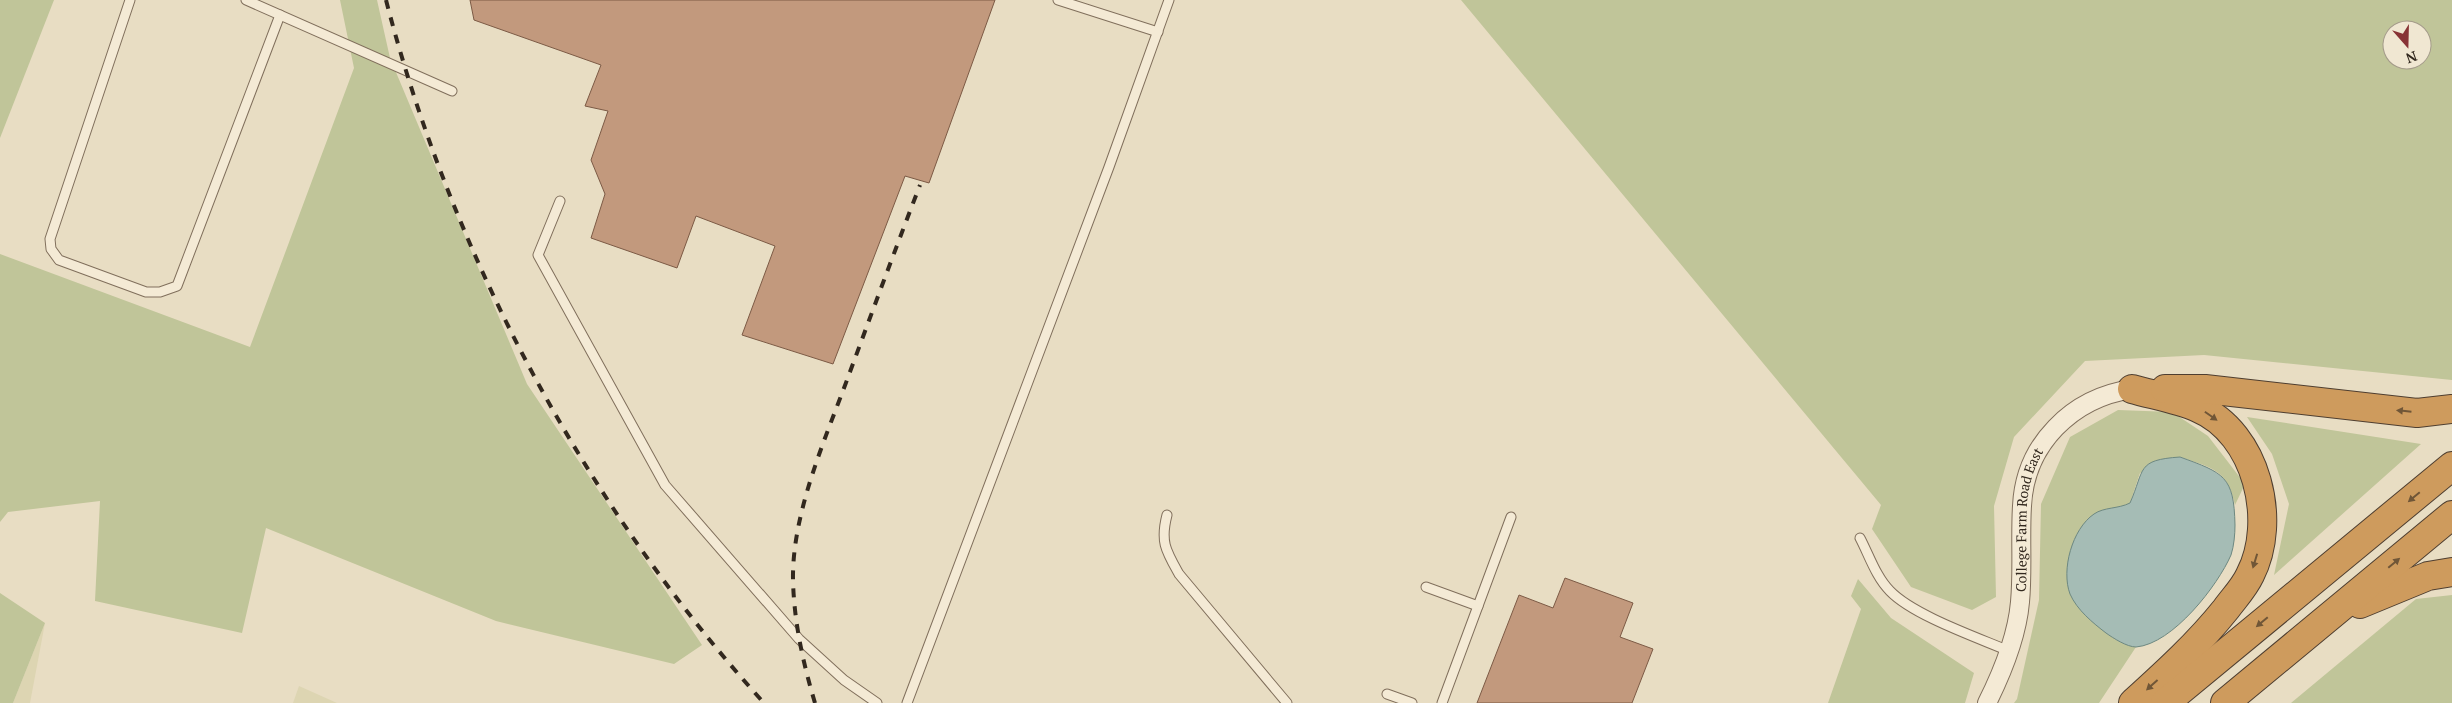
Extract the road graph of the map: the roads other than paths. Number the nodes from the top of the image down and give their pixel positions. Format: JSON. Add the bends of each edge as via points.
{"nodes":[{"id":1,"x":130,"y":0,"type":"edge"},
{"id":2,"x":246,"y":0,"type":"edge"},
{"id":3,"x":1058,"y":0,"type":"edge"},
{"id":4,"x":1169,"y":0,"type":"edge"},
{"id":5,"x":280,"y":14,"type":"junction"},
{"id":6,"x":1158,"y":32,"type":"junction"},
{"id":7,"x":452,"y":91,"type":"dead end"},
{"id":8,"x":560,"y":201,"type":"dead end"},
{"id":9,"x":2132,"y":389,"type":"junction"},
{"id":10,"x":2452,"y":409,"type":"edge"},
{"id":11,"x":2452,"y":466,"type":"edge"},
{"id":12,"x":1167,"y":515,"type":"dead end"},
{"id":13,"x":2452,"y":515,"type":"edge"},
{"id":14,"x":1511,"y":517,"type":"dead end"},
{"id":15,"x":1860,"y":538,"type":"dead end"},
{"id":16,"x":2452,"y":572,"type":"edge"},
{"id":17,"x":1426,"y":587,"type":"dead end"},
{"id":18,"x":1478,"y":606,"type":"junction"},
{"id":19,"x":2303,"y":638,"type":"junction"},
{"id":20,"x":2009,"y":651,"type":"junction"},
{"id":21,"x":1387,"y":694,"type":"dead end"},
{"id":22,"x":877,"y":703,"type":"edge"},
{"id":23,"x":907,"y":703,"type":"edge"},
{"id":24,"x":1287,"y":703,"type":"edge"},
{"id":25,"x":1412,"y":703,"type":"edge"},
{"id":26,"x":1442,"y":703,"type":"edge"},
{"id":27,"x":1987,"y":703,"type":"edge"},
{"id":28,"x":2132,"y":703,"type":"edge"},
{"id":29,"x":2165,"y":703,"type":"edge"},
{"id":30,"x":2225,"y":703,"type":"edge"}],
"edges":[{"from":1,"to":5,"type":"lane","via":[[50,239],[51,249],[59,260],[146,292],[160,292],[177,286]]},
{"from":2,"to":5,"type":"lane"},
{"from":3,"to":6,"type":"lane"},
{"from":4,"to":6,"type":"lane"},
{"from":5,"to":7,"type":"lane"},
{"from":6,"to":23,"type":"lane"},
{"from":8,"to":22,"type":"lane","via":[[538,255],[665,484],[799,638],[844,680]]},
{"from":10,"to":9,"type":"highway","one_way":true,"via":[[2417,413],[2205,389]]},
{"from":9,"to":20,"type":"street","name":"College Farm Road East","via":[[2101,396],[2074,411],[2051,431],[2034,458],[2022,505],[2020,603]]},
{"from":9,"to":28,"type":"highway","one_way":true,"via":[[2198,408],[2221,424],[2246,454],[2262,512],[2260,544],[2250,575],[2240,591],[2185,655]]},
{"from":11,"to":29,"type":"highway","one_way":true},
{"from":12,"to":24,"type":"lane","via":[[1162,533],[1166,551],[1179,574]]},
{"from":19,"to":13,"type":"highway","one_way":true},
{"from":14,"to":18,"type":"lane"},
{"from":15,"to":20,"type":"lane","via":[[1882,581],[1897,598]]},
{"from":16,"to":19,"type":"highway","via":[[2428,576],[2369,598]]},
{"from":17,"to":18,"type":"lane"},
{"from":18,"to":26,"type":"lane"},
{"from":19,"to":30,"type":"highway"},
{"from":20,"to":27,"type":"street","name":"College Farm Road East"},
{"from":21,"to":25,"type":"lane"}]}
